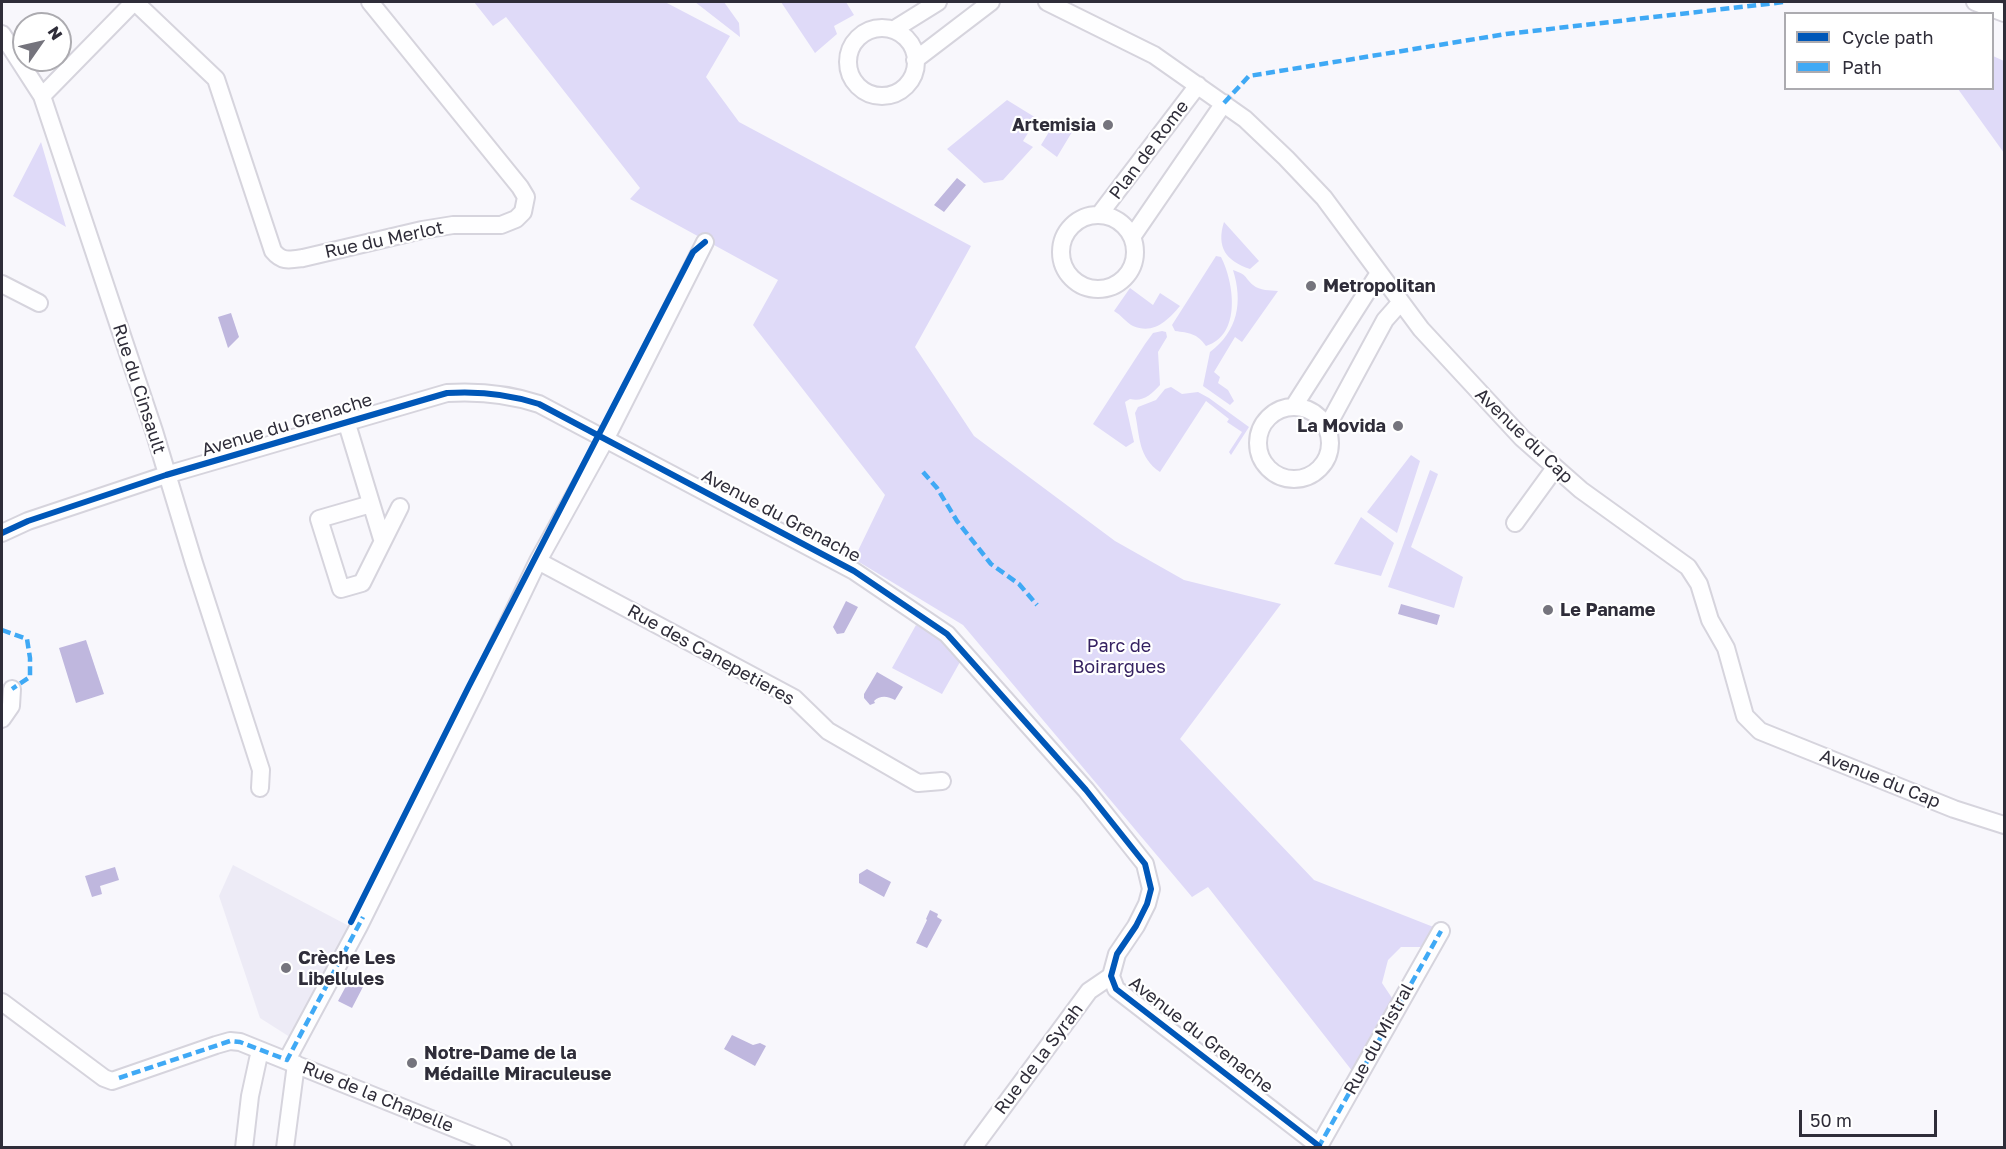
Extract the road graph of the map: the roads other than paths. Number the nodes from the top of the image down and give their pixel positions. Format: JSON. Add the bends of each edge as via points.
{"nodes":[{"id":1,"x":135,"y":2,"type":"edge"},
{"id":2,"x":370,"y":2,"type":"edge"},
{"id":3,"x":938,"y":2,"type":"edge"},
{"id":4,"x":991,"y":2,"type":"edge"},
{"id":5,"x":1047,"y":2,"type":"edge"},
{"id":6,"x":1975,"y":2,"type":"edge"},
{"id":7,"x":2004,"y":13,"type":"edge"},
{"id":8,"x":893,"y":30,"type":"junction"},
{"id":9,"x":2,"y":34,"type":"edge"},
{"id":10,"x":915,"y":60,"type":"junction"},
{"id":11,"x":1198,"y":85,"type":"junction"},
{"id":12,"x":42,"y":96,"type":"junction"},
{"id":13,"x":1224,"y":103,"type":"junction"},
{"id":14,"x":1099,"y":215,"type":"junction"},
{"id":15,"x":1132,"y":237,"type":"junction"},
{"id":16,"x":705,"y":242,"type":"dead end"},
{"id":17,"x":1379,"y":273,"type":"junction"},
{"id":18,"x":2,"y":284,"type":"edge"},
{"id":19,"x":39,"y":303,"type":"dead end"},
{"id":20,"x":1400,"y":303,"type":"junction"},
{"id":21,"x":1294,"y":406,"type":"junction"},
{"id":22,"x":347,"y":424,"type":"junction"},
{"id":23,"x":1327,"y":427,"type":"junction"},
{"id":24,"x":605,"y":440,"type":"junction"},
{"id":25,"x":1555,"y":468,"type":"junction"},
{"id":26,"x":166,"y":475,"type":"junction"},
{"id":27,"x":371,"y":504,"type":"junction"},
{"id":28,"x":400,"y":507,"type":"dead end"},
{"id":29,"x":1515,"y":523,"type":"dead end"},
{"id":30,"x":2,"y":533,"type":"edge"},
{"id":31,"x":382,"y":539,"type":"junction"},
{"id":32,"x":538,"y":561,"type":"junction"},
{"id":33,"x":12,"y":689,"type":"dead end"},
{"id":34,"x":2,"y":719,"type":"edge"},
{"id":35,"x":942,"y":781,"type":"dead end"},
{"id":36,"x":260,"y":788,"type":"dead end"},
{"id":37,"x":2004,"y":825,"type":"edge"},
{"id":38,"x":1441,"y":931,"type":"dead end"},
{"id":39,"x":1111,"y":976,"type":"junction"},
{"id":40,"x":2,"y":1002,"type":"edge"},
{"id":41,"x":260,"y":1050,"type":"junction"},
{"id":42,"x":292,"y":1062,"type":"junction"},
{"id":43,"x":1318,"y":1147,"type":"edge"},
{"id":44,"x":244,"y":1148,"type":"edge"},
{"id":45,"x":285,"y":1148,"type":"edge"},
{"id":46,"x":503,"y":1148,"type":"edge"},
{"id":47,"x":973,"y":1148,"type":"edge"}],
"edges":[{"from":1,"to":2,"type":"street","name":"Rue du Merlot","via":[[216,79],[273,251],[279,257],[303,258],[422,230],[453,225],[501,225],[516,219],[523,212],[526,197],[520,187]]},
{"from":1,"to":12,"type":"street","name":"Rue du Merlot"},
{"from":3,"to":8,"type":"street"},
{"from":4,"to":10,"type":"street"},
{"from":5,"to":11,"type":"street","name":"Avenue du Cap","via":[[1154,55]]},
{"from":6,"to":7,"type":"street"},
{"from":8,"to":10,"type":"street","via":[[909,42]]},
{"from":8,"to":10,"type":"street","via":[[873,29],[856,40],[848,59],[853,80],[868,93],[897,92],[911,79]]},
{"from":9,"to":12,"type":"street","name":"Rue du Cinsault"},
{"from":11,"to":13,"type":"street","name":"Avenue du Cap"},
{"from":11,"to":14,"type":"street","name":"Plan de Rome"},
{"from":12,"to":26,"type":"street","name":"Rue du Cinsault"},
{"from":13,"to":15,"type":"street","name":"Plan de Rome"},
{"from":13,"to":17,"type":"street","name":"Avenue du Cap","via":[[1324,198]]},
{"from":14,"to":15,"type":"street","name":"Plan de Rome","via":[[1121,223]]},
{"from":14,"to":15,"type":"street","name":"Plan de Rome","via":[[1075,223],[1062,243],[1064,266],[1077,283],[1104,289],[1124,279],[1135,259]]},
{"from":16,"to":24,"type":"street"},
{"from":17,"to":20,"type":"street","name":"Avenue du Cap"},
{"from":17,"to":21,"type":"street"},
{"from":18,"to":19,"type":"street"},
{"from":20,"to":23,"type":"street","via":[[1385,320]]},
{"from":20,"to":25,"type":"street","name":"Avenue du Cap","via":[[1503,420]]},
{"from":21,"to":23,"type":"street","via":[[1313,412]]},
{"from":21,"to":23,"type":"street","via":[[1269,416],[1260,431],[1259,452],[1276,475],[1296,480],[1315,473],[1331,447]]},
{"from":22,"to":24,"type":"street","name":"Avenue du Grenache","via":[[447,393],[469,392],[517,397],[539,404]]},
{"from":22,"to":26,"type":"street","name":"Avenue du Grenache"},
{"from":22,"to":27,"type":"street"},
{"from":24,"to":32,"type":"street"},
{"from":24,"to":39,"type":"street","name":"Avenue du Grenache","via":[[854,571],[947,634],[1086,790],[1145,864],[1151,889],[1147,904],[1117,954]]},
{"from":25,"to":29,"type":"street"},
{"from":25,"to":37,"type":"street","name":"Avenue du Cap","via":[[1688,567],[1726,648],[1744,716],[1760,731],[1954,809]]},
{"from":26,"to":30,"type":"street","name":"Avenue du Grenache","via":[[28,520]]},
{"from":26,"to":36,"type":"street","name":"Rue du Cinsault","via":[[261,771]]},
{"from":27,"to":31,"type":"street"},
{"from":27,"to":31,"type":"street","via":[[319,519],[341,589],[362,583]]},
{"from":28,"to":31,"type":"street"},
{"from":32,"to":35,"type":"street","name":"Rue des Canepetieres","via":[[794,698],[828,731],[918,783]]},
{"from":32,"to":42,"type":"street"},
{"from":33,"to":34,"type":"street","via":[[11,705]]},
{"from":38,"to":43,"type":"street","name":"Rue du Mistral"},
{"from":39,"to":43,"type":"street","name":"Avenue du Grenache","via":[[1116,989],[1131,1002]]},
{"from":39,"to":47,"type":"street","name":"Rue de la Syrah","via":[[1089,992]]},
{"from":40,"to":41,"type":"street","name":"Rue de la Chapelle","via":[[112,1081],[230,1041]]},
{"from":41,"to":42,"type":"street","name":"Rue de la Chapelle"},
{"from":41,"to":44,"type":"street"},
{"from":42,"to":45,"type":"street"},
{"from":42,"to":46,"type":"street","name":"Rue de la Chapelle"}]}
